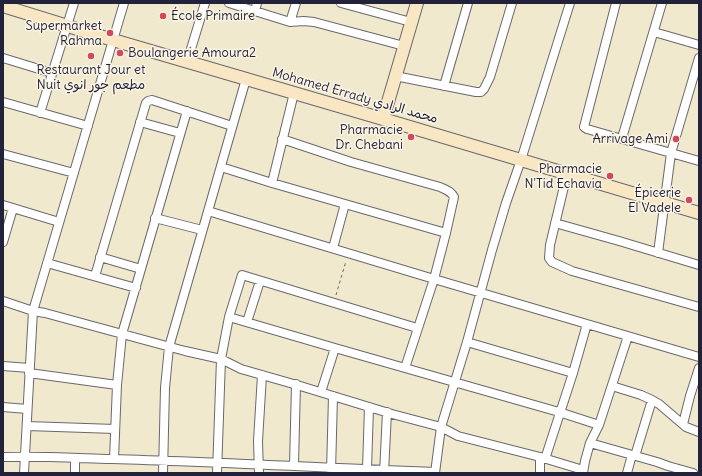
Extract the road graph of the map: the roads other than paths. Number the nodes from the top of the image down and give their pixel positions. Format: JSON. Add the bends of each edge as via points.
{"nodes":[{"id":1,"x":74,"y":3,"type":"edge"},
{"id":2,"x":124,"y":3,"type":"edge"},
{"id":3,"x":205,"y":3,"type":"edge"},
{"id":4,"x":229,"y":3,"type":"edge"},
{"id":5,"x":296,"y":3,"type":"edge"},
{"id":6,"x":341,"y":3,"type":"edge"},
{"id":7,"x":417,"y":3,"type":"edge"},
{"id":8,"x":468,"y":3,"type":"edge"},
{"id":9,"x":512,"y":3,"type":"edge"},
{"id":10,"x":570,"y":3,"type":"edge"},
{"id":11,"x":616,"y":3,"type":"edge"},
{"id":12,"x":662,"y":3,"type":"edge"},
{"id":13,"x":3,"y":6,"type":"edge"},
{"id":14,"x":256,"y":7,"type":"edge"},
{"id":15,"x":290,"y":22,"type":"junction"},
{"id":16,"x":411,"y":22,"type":"junction"},
{"id":17,"x":68,"y":26,"type":"junction"},
{"id":18,"x":654,"y":32,"type":"junction"},
{"id":19,"x":113,"y":40,"type":"junction"},
{"id":20,"x":699,"y":45,"type":"edge"},
{"id":21,"x":404,"y":46,"type":"junction"},
{"id":22,"x":3,"y":58,"type":"edge"},
{"id":23,"x":699,"y":58,"type":"edge"},
{"id":24,"x":187,"y":62,"type":"junction"},
{"id":25,"x":52,"y":73,"type":"junction"},
{"id":26,"x":395,"y":76,"type":"junction"},
{"id":27,"x":246,"y":79,"type":"junction"},
{"id":28,"x":444,"y":86,"type":"junction"},
{"id":29,"x":294,"y":93,"type":"junction"},
{"id":30,"x":3,"y":102,"type":"edge"},
{"id":31,"x":186,"y":111,"type":"junction"},
{"id":32,"x":40,"y":113,"type":"junction"},
{"id":33,"x":383,"y":119,"type":"junction"},
{"id":34,"x":140,"y":122,"type":"junction"},
{"id":35,"x":88,"y":126,"type":"junction"},
{"id":36,"x":232,"y":126,"type":"junction"},
{"id":37,"x":180,"y":133,"type":"junction"},
{"id":38,"x":622,"y":138,"type":"junction"},
{"id":39,"x":282,"y":139,"type":"junction"},
{"id":40,"x":671,"y":153,"type":"junction"},
{"id":41,"x":3,"y":154,"type":"edge"},
{"id":42,"x":521,"y":160,"type":"junction"},
{"id":43,"x":699,"y":161,"type":"edge"},
{"id":44,"x":221,"y":167,"type":"junction"},
{"id":45,"x":74,"y":173,"type":"junction"},
{"id":46,"x":567,"y":174,"type":"junction"},
{"id":47,"x":272,"y":182,"type":"junction"},
{"id":48,"x":665,"y":202,"type":"junction"},
{"id":49,"x":345,"y":204,"type":"junction"},
{"id":50,"x":3,"y":205,"type":"edge"},
{"id":51,"x":13,"y":208,"type":"junction"},
{"id":52,"x":208,"y":211,"type":"junction"},
{"id":53,"x":699,"y":213,"type":"edge"},
{"id":54,"x":155,"y":218,"type":"junction"},
{"id":55,"x":59,"y":222,"type":"junction"},
{"id":56,"x":555,"y":224,"type":"junction"},
{"id":57,"x":202,"y":230,"type":"junction"},
{"id":58,"x":446,"y":233,"type":"junction"},
{"id":59,"x":3,"y":242,"type":"edge"},
{"id":60,"x":333,"y":248,"type":"junction"},
{"id":61,"x":658,"y":253,"type":"junction"},
{"id":62,"x":100,"y":257,"type":"junction"},
{"id":63,"x":47,"y":263,"type":"junction"},
{"id":64,"x":699,"y":265,"type":"edge"},
{"id":65,"x":141,"y":269,"type":"junction"},
{"id":66,"x":95,"y":276,"type":"junction"},
{"id":67,"x":434,"y":279,"type":"junction"},
{"id":68,"x":260,"y":281,"type":"junction"},
{"id":69,"x":136,"y":288,"type":"junction"},
{"id":70,"x":481,"y":292,"type":"junction"},
{"id":71,"x":3,"y":301,"type":"edge"},
{"id":72,"x":699,"y":308,"type":"edge"},
{"id":73,"x":33,"y":311,"type":"junction"},
{"id":74,"x":229,"y":317,"type":"junction"},
{"id":75,"x":247,"y":322,"type":"junction"},
{"id":76,"x":586,"y":324,"type":"junction"},
{"id":77,"x":417,"y":328,"type":"junction"},
{"id":78,"x":122,"y":334,"type":"junction"},
{"id":79,"x":628,"y":336,"type":"junction"},
{"id":80,"x":467,"y":342,"type":"junction"},
{"id":81,"x":169,"y":347,"type":"junction"},
{"id":82,"x":335,"y":348,"type":"junction"},
{"id":83,"x":699,"y":357,"type":"edge"},
{"id":84,"x":221,"y":359,"type":"junction"},
{"id":85,"x":3,"y":366,"type":"edge"},
{"id":86,"x":405,"y":368,"type":"junction"},
{"id":87,"x":699,"y":368,"type":"edge"},
{"id":88,"x":29,"y":370,"type":"junction"},
{"id":89,"x":573,"y":373,"type":"junction"},
{"id":90,"x":262,"y":375,"type":"junction"},
{"id":91,"x":454,"y":382,"type":"junction"},
{"id":92,"x":296,"y":384,"type":"junction"},
{"id":93,"x":117,"y":385,"type":"junction"},
{"id":94,"x":612,"y":386,"type":"junction"},
{"id":95,"x":321,"y":392,"type":"junction"},
{"id":96,"x":333,"y":396,"type":"junction"},
{"id":97,"x":652,"y":400,"type":"junction"},
{"id":98,"x":369,"y":407,"type":"junction"},
{"id":99,"x":3,"y":408,"type":"edge"},
{"id":100,"x":27,"y":409,"type":"junction"},
{"id":101,"x":387,"y":412,"type":"junction"},
{"id":102,"x":559,"y":412,"type":"junction"},
{"id":103,"x":683,"y":424,"type":"junction"},
{"id":104,"x":599,"y":425,"type":"junction"},
{"id":105,"x":27,"y":426,"type":"junction"},
{"id":106,"x":441,"y":427,"type":"junction"},
{"id":107,"x":115,"y":429,"type":"junction"},
{"id":108,"x":699,"y":432,"type":"edge"},
{"id":109,"x":590,"y":443,"type":"junction"},
{"id":110,"x":634,"y":455,"type":"junction"},
{"id":111,"x":24,"y":456,"type":"junction"},
{"id":112,"x":3,"y":457,"type":"edge"},
{"id":113,"x":75,"y":458,"type":"junction"},
{"id":114,"x":542,"y":458,"type":"junction"},
{"id":115,"x":114,"y":459,"type":"junction"},
{"id":116,"x":163,"y":460,"type":"junction"},
{"id":117,"x":217,"y":463,"type":"junction"},
{"id":118,"x":258,"y":464,"type":"junction"},
{"id":119,"x":294,"y":465,"type":"junction"},
{"id":120,"x":367,"y":469,"type":"junction"},
{"id":121,"x":668,"y":470,"type":"edge"},
{"id":122,"x":331,"y":471,"type":"edge"},
{"id":123,"x":384,"y":472,"type":"edge"},
{"id":124,"x":435,"y":472,"type":"edge"},
{"id":125,"x":583,"y":472,"type":"edge"},
{"id":126,"x":24,"y":473,"type":"edge"},
{"id":127,"x":75,"y":473,"type":"edge"},
{"id":128,"x":163,"y":473,"type":"edge"},
{"id":129,"x":217,"y":473,"type":"edge"},
{"id":130,"x":258,"y":473,"type":"edge"},
{"id":131,"x":540,"y":473,"type":"edge"},
{"id":132,"x":627,"y":473,"type":"edge"},
{"id":133,"x":693,"y":473,"type":"edge"}],
"edges":[{"from":1,"to":17,"type":"street"},
{"from":2,"to":19,"type":"street"},
{"from":3,"to":24,"type":"street"},
{"from":4,"to":14,"type":"street"},
{"from":5,"to":15,"type":"street"},
{"from":6,"to":16,"type":"street"},
{"from":7,"to":16,"type":"street"},
{"from":8,"to":28,"type":"street"},
{"from":9,"to":28,"type":"street","via":[[484,89],[476,92]]},
{"from":10,"to":42,"type":"street"},
{"from":11,"to":38,"type":"street","via":[[584,126]]},
{"from":12,"to":18,"type":"street"},
{"from":13,"to":17,"type":"street","name":"Mohamed Errady محمد الرادي"},
{"from":14,"to":15,"type":"street"},
{"from":15,"to":21,"type":"street","via":[[314,22]]},
{"from":16,"to":21,"type":"street"},
{"from":17,"to":19,"type":"street","name":"Mohamed Errady محمد الرادي"},
{"from":17,"to":25,"type":"street"},
{"from":18,"to":20,"type":"street"},
{"from":18,"to":38,"type":"street"},
{"from":19,"to":24,"type":"street","name":"Mohamed Errady محمد الرادي"},
{"from":19,"to":35,"type":"street"},
{"from":21,"to":26,"type":"street"},
{"from":22,"to":25,"type":"street"},
{"from":23,"to":40,"type":"street"},
{"from":24,"to":27,"type":"street","name":"Mohamed Errady محمد الرادي"},
{"from":25,"to":32,"type":"street"},
{"from":26,"to":28,"type":"street"},
{"from":26,"to":33,"type":"street"},
{"from":27,"to":29,"type":"street","name":"Mohamed Errady محمد الرادي"},
{"from":27,"to":36,"type":"street"},
{"from":29,"to":33,"type":"street","name":"Mohamed Errady محمد الرادي"},
{"from":29,"to":39,"type":"street"},
{"from":30,"to":32,"type":"street"},
{"from":31,"to":34,"type":"street","via":[[148,100]]},
{"from":31,"to":36,"type":"street"},
{"from":31,"to":37,"type":"street"},
{"from":32,"to":35,"type":"street"},
{"from":33,"to":42,"type":"street","name":"Mohamed Errady محمد الرادي"},
{"from":34,"to":37,"type":"street"},
{"from":34,"to":62,"type":"street"},
{"from":35,"to":45,"type":"street"},
{"from":36,"to":44,"type":"street"},
{"from":37,"to":54,"type":"street"},
{"from":38,"to":40,"type":"street"},
{"from":39,"to":47,"type":"street"},
{"from":39,"to":58,"type":"street","via":[[450,192],[454,197]]},
{"from":40,"to":43,"type":"street"},
{"from":40,"to":48,"type":"street"},
{"from":41,"to":45,"type":"street"},
{"from":42,"to":46,"type":"street","name":"Mohamed Errady محمد الرادي"},
{"from":42,"to":70,"type":"street"},
{"from":44,"to":47,"type":"street"},
{"from":44,"to":52,"type":"street"},
{"from":45,"to":55,"type":"street"},
{"from":46,"to":48,"type":"street","name":"Mohamed Errady محمد الرادي"},
{"from":46,"to":56,"type":"street"},
{"from":47,"to":49,"type":"street"},
{"from":48,"to":53,"type":"street","name":"Mohamed Errady محمد الرادي"},
{"from":48,"to":61,"type":"street"},
{"from":49,"to":58,"type":"street"},
{"from":49,"to":60,"type":"street"},
{"from":50,"to":51,"type":"street"},
{"from":51,"to":55,"type":"street"},
{"from":51,"to":59,"type":"street"},
{"from":52,"to":57,"type":"street"},
{"from":52,"to":60,"type":"street"},
{"from":54,"to":57,"type":"street"},
{"from":54,"to":65,"type":"street"},
{"from":55,"to":63,"type":"street"},
{"from":56,"to":61,"type":"street"},
{"from":56,"to":72,"type":"street","via":[[549,252],[552,262],[572,271]]},
{"from":57,"to":81,"type":"street"},
{"from":58,"to":67,"type":"street"},
{"from":60,"to":67,"type":"street"},
{"from":61,"to":64,"type":"street"},
{"from":62,"to":65,"type":"street"},
{"from":62,"to":66,"type":"street"},
{"from":63,"to":66,"type":"street"},
{"from":63,"to":73,"type":"street"},
{"from":65,"to":69,"type":"street"},
{"from":66,"to":69,"type":"street"},
{"from":67,"to":70,"type":"street"},
{"from":67,"to":77,"type":"street"},
{"from":68,"to":74,"type":"street","via":[[242,275]]},
{"from":68,"to":75,"type":"street"},
{"from":68,"to":77,"type":"street"},
{"from":69,"to":78,"type":"street"},
{"from":70,"to":76,"type":"street"},
{"from":70,"to":80,"type":"street"},
{"from":71,"to":73,"type":"street"},
{"from":73,"to":78,"type":"street"},
{"from":73,"to":88,"type":"street"},
{"from":74,"to":75,"type":"street"},
{"from":74,"to":84,"type":"street"},
{"from":75,"to":82,"type":"street"},
{"from":76,"to":79,"type":"street"},
{"from":76,"to":89,"type":"street"},
{"from":77,"to":86,"type":"street"},
{"from":78,"to":81,"type":"street"},
{"from":78,"to":93,"type":"street"},
{"from":79,"to":83,"type":"street"},
{"from":79,"to":94,"type":"street"},
{"from":80,"to":89,"type":"street"},
{"from":80,"to":91,"type":"street"},
{"from":81,"to":84,"type":"street"},
{"from":81,"to":116,"type":"street"},
{"from":82,"to":86,"type":"street"},
{"from":82,"to":95,"type":"street"},
{"from":84,"to":90,"type":"street","via":[[241,369]]},
{"from":84,"to":117,"type":"street"},
{"from":85,"to":88,"type":"street"},
{"from":86,"to":91,"type":"street"},
{"from":87,"to":103,"type":"street"},
{"from":88,"to":93,"type":"street"},
{"from":88,"to":100,"type":"street"},
{"from":89,"to":102,"type":"street"},
{"from":90,"to":92,"type":"street"},
{"from":90,"to":118,"type":"street"},
{"from":91,"to":102,"type":"street"},
{"from":91,"to":106,"type":"street"},
{"from":92,"to":95,"type":"street"},
{"from":92,"to":119,"type":"street"},
{"from":93,"to":107,"type":"street"},
{"from":94,"to":97,"type":"street"},
{"from":94,"to":104,"type":"street"},
{"from":95,"to":96,"type":"street"},
{"from":96,"to":98,"type":"street"},
{"from":96,"to":122,"type":"street"},
{"from":97,"to":103,"type":"street"},
{"from":97,"to":110,"type":"street"},
{"from":98,"to":101,"type":"street"},
{"from":98,"to":120,"type":"street"},
{"from":99,"to":100,"type":"street"},
{"from":100,"to":105,"type":"street"},
{"from":101,"to":106,"type":"street"},
{"from":101,"to":123,"type":"street"},
{"from":102,"to":104,"type":"street"},
{"from":102,"to":114,"type":"street"},
{"from":103,"to":108,"type":"street"},
{"from":104,"to":109,"type":"street"},
{"from":105,"to":107,"type":"street"},
{"from":105,"to":111,"type":"street"},
{"from":106,"to":114,"type":"street","via":[[458,436]]},
{"from":106,"to":124,"type":"street"},
{"from":107,"to":115,"type":"street"},
{"from":109,"to":110,"type":"street"},
{"from":109,"to":125,"type":"street"},
{"from":110,"to":121,"type":"street","via":[[657,462]]},
{"from":110,"to":132,"type":"street"},
{"from":111,"to":112,"type":"street"},
{"from":111,"to":113,"type":"street"},
{"from":111,"to":126,"type":"street"},
{"from":113,"to":115,"type":"street"},
{"from":113,"to":127,"type":"street"},
{"from":114,"to":125,"type":"street"},
{"from":114,"to":131,"type":"street"},
{"from":115,"to":116,"type":"street"},
{"from":116,"to":117,"type":"street"},
{"from":116,"to":128,"type":"street"},
{"from":117,"to":118,"type":"street"},
{"from":117,"to":129,"type":"street"},
{"from":118,"to":119,"type":"street"},
{"from":118,"to":130,"type":"street"},
{"from":119,"to":122,"type":"street"},
{"from":120,"to":122,"type":"street"},
{"from":120,"to":123,"type":"street"},
{"from":121,"to":133,"type":"street"},
{"from":123,"to":124,"type":"street"}]}
